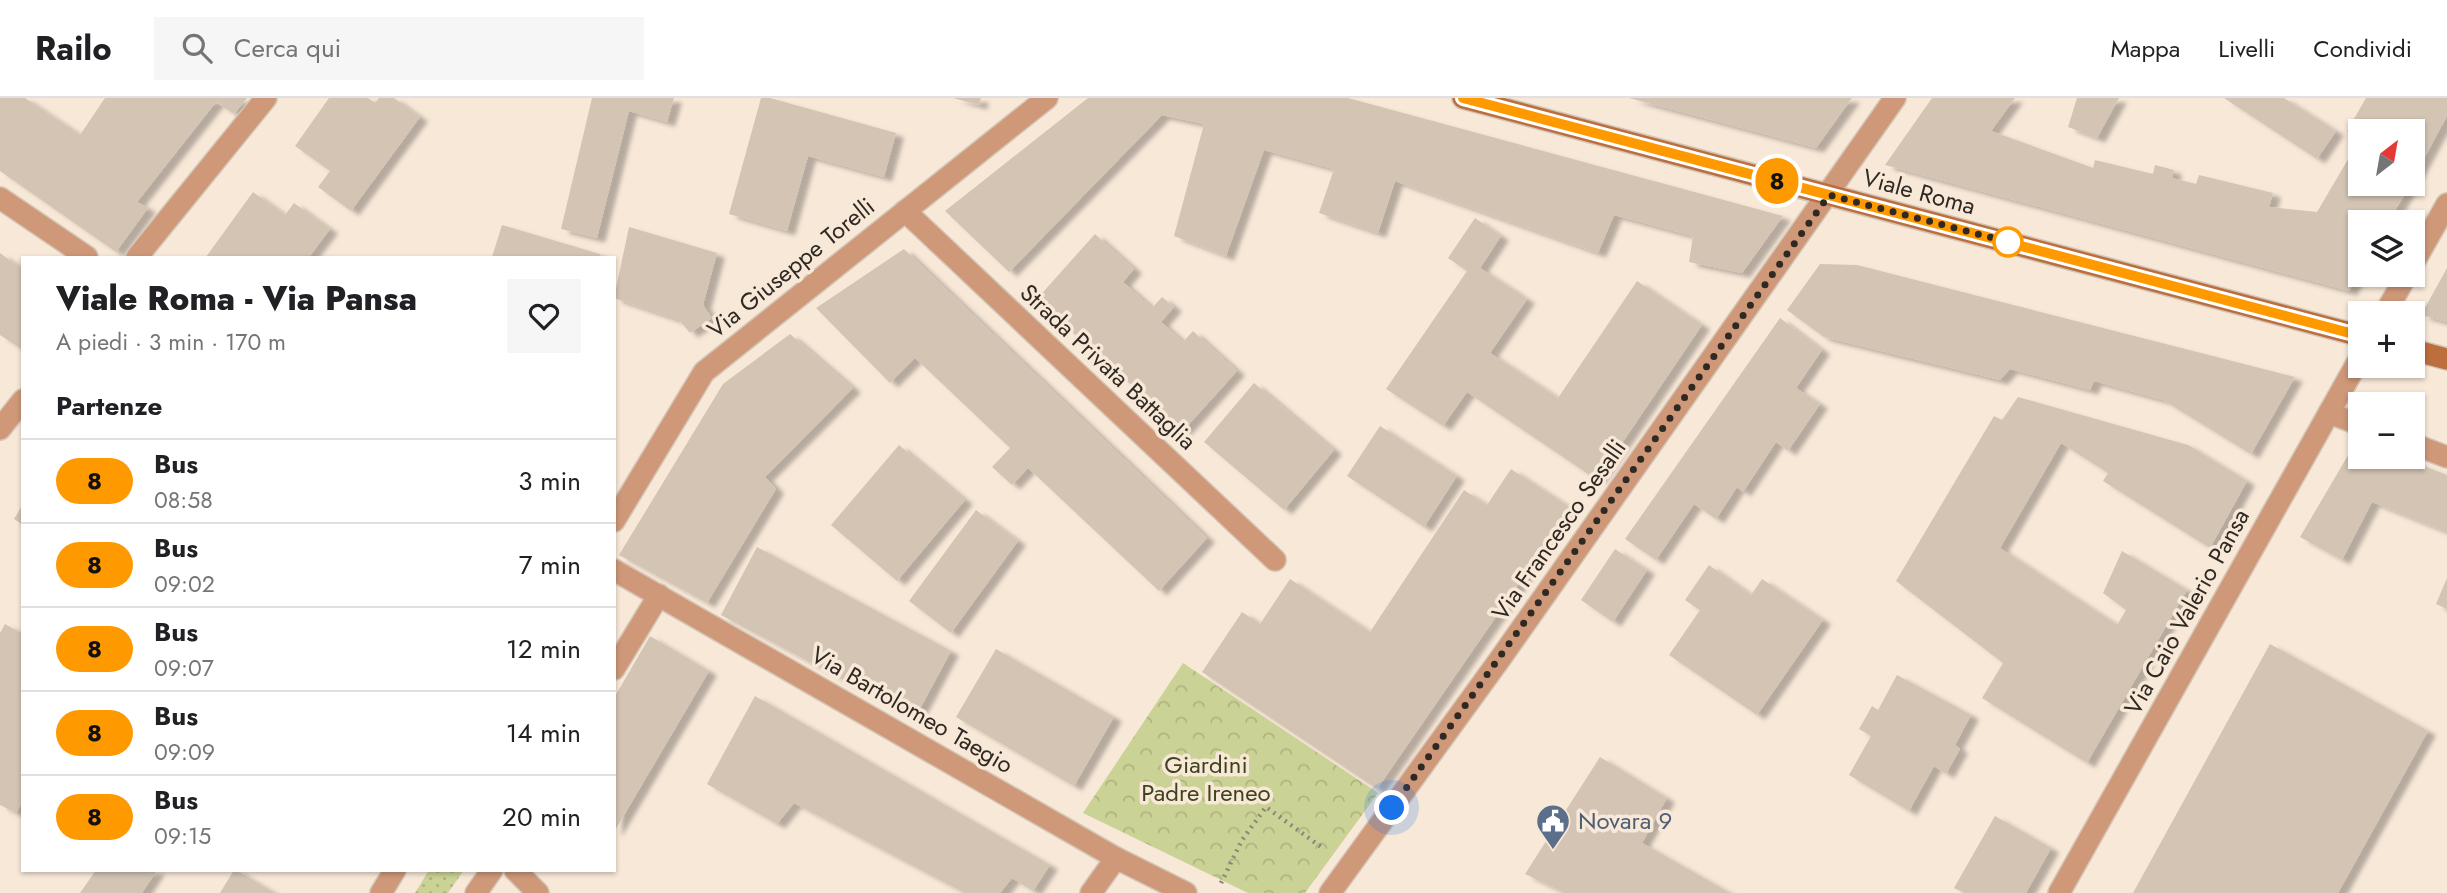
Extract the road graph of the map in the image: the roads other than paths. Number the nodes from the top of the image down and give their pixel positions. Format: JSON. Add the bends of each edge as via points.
{"nodes":[{"id":1,"x":266,"y":98,"type":"edge"},
{"id":2,"x":1047,"y":98,"type":"edge"},
{"id":3,"x":1463,"y":98,"type":"edge"},
{"id":4,"x":1895,"y":98,"type":"edge"},
{"id":5,"x":1829,"y":195,"type":"junction"},
{"id":6,"x":0,"y":198,"type":"edge"},
{"id":7,"x":2447,"y":204,"type":"edge"},
{"id":8,"x":905,"y":211,"type":"junction"},
{"id":9,"x":2425,"y":243,"type":"edge"},
{"id":10,"x":86,"y":256,"type":"edge"},
{"id":11,"x":137,"y":256,"type":"edge"},
{"id":12,"x":2348,"y":333,"type":"edge"},
{"id":13,"x":2425,"y":353,"type":"edge"},
{"id":14,"x":2447,"y":359,"type":"edge"},
{"id":15,"x":2349,"y":378,"type":"edge"},
{"id":16,"x":21,"y":403,"type":"edge"},
{"id":17,"x":2329,"y":413,"type":"junction"},
{"id":18,"x":2348,"y":420,"type":"edge"},
{"id":19,"x":0,"y":429,"type":"edge"},
{"id":20,"x":2425,"y":449,"type":"edge"},
{"id":21,"x":2447,"y":457,"type":"edge"},
{"id":22,"x":616,"y":518,"type":"edge"},
{"id":23,"x":1275,"y":561,"type":"dead end"},
{"id":24,"x":616,"y":571,"type":"edge"},
{"id":25,"x":659,"y":595,"type":"junction"},
{"id":26,"x":616,"y":666,"type":"edge"},
{"id":27,"x":1116,"y":858,"type":"junction"},
{"id":28,"x":394,"y":872,"type":"edge"},
{"id":29,"x":491,"y":872,"type":"edge"},
{"id":30,"x":518,"y":872,"type":"edge"},
{"id":31,"x":381,"y":893,"type":"edge"},
{"id":32,"x":476,"y":893,"type":"edge"},
{"id":33,"x":538,"y":893,"type":"edge"},
{"id":34,"x":1091,"y":893,"type":"edge"},
{"id":35,"x":1186,"y":893,"type":"edge"},
{"id":36,"x":1330,"y":893,"type":"edge"},
{"id":37,"x":2059,"y":893,"type":"edge"}],
"edges":[{"from":1,"to":11,"type":"street"},
{"from":2,"to":8,"type":"street","name":"Via Giuseppe Torelli"},
{"from":3,"to":5,"type":"street","name":"Viale Roma"},
{"from":4,"to":5,"type":"street","name":"Via Francesco Sesalli"},
{"from":5,"to":12,"type":"street","name":"Viale Roma"},
{"from":5,"to":36,"type":"street","name":"Via Francesco Sesalli"},
{"from":6,"to":10,"type":"street"},
{"from":7,"to":9,"type":"street"},
{"from":8,"to":22,"type":"street","name":"Via Giuseppe Torelli","via":[[704,372]]},
{"from":8,"to":23,"type":"street","name":"Strada Privata Battaglia"},
{"from":13,"to":14,"type":"street"},
{"from":15,"to":17,"type":"street","name":"Via Caio Valerio Pansa"},
{"from":16,"to":19,"type":"street"},
{"from":17,"to":18,"type":"street"},
{"from":17,"to":37,"type":"street","name":"Via Caio Valerio Pansa"},
{"from":20,"to":21,"type":"street"},
{"from":24,"to":25,"type":"street","name":"Via Bartolomeo Taegio"},
{"from":25,"to":26,"type":"street"},
{"from":25,"to":27,"type":"street","name":"Via Bartolomeo Taegio"},
{"from":27,"to":34,"type":"street"},
{"from":27,"to":35,"type":"street","name":"Via Bartolomeo Taegio"},
{"from":28,"to":31,"type":"street"},
{"from":29,"to":32,"type":"street"},
{"from":30,"to":33,"type":"street"}]}
